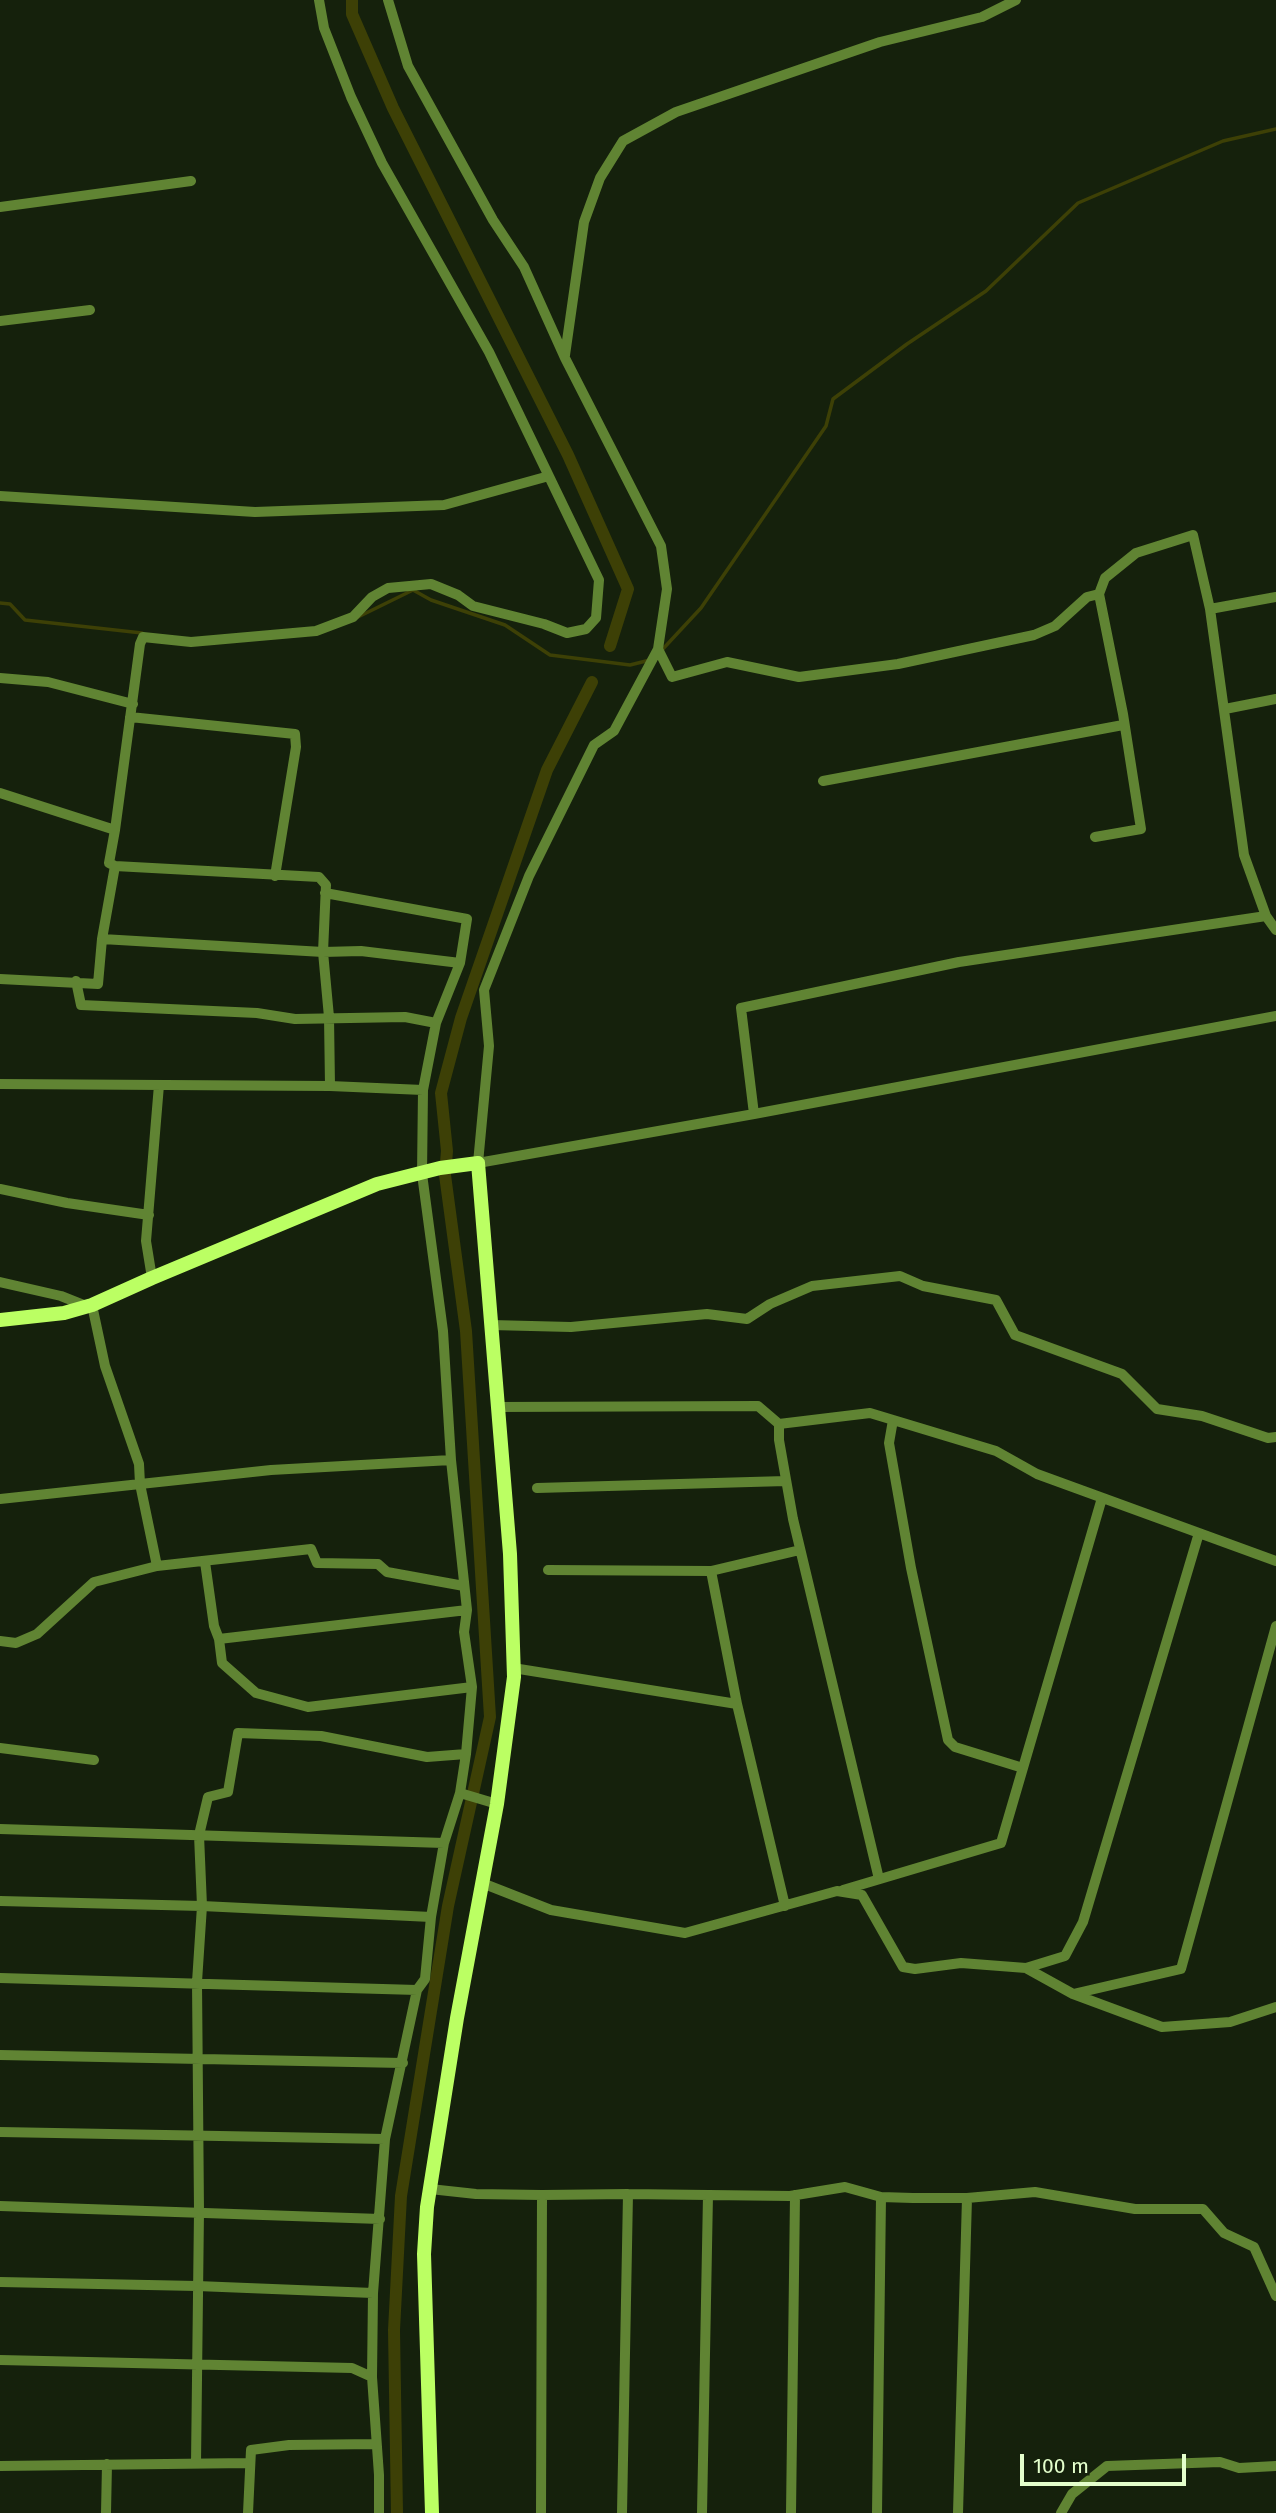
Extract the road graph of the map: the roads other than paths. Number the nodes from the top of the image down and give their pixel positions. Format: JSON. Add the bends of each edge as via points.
{"nodes":[{"id":1,"x":319,"y":0,"type":"edge"},
{"id":2,"x":388,"y":0,"type":"edge"},
{"id":3,"x":1016,"y":0,"type":"edge"},
{"id":4,"x":191,"y":181,"type":"dead end"},
{"id":5,"x":0,"y":207,"type":"edge"},
{"id":6,"x":90,"y":310,"type":"dead end"},
{"id":7,"x":0,"y":321,"type":"edge"},
{"id":8,"x":565,"y":358,"type":"junction"},
{"id":9,"x":549,"y":476,"type":"junction"},
{"id":10,"x":0,"y":496,"type":"edge"},
{"id":11,"x":1099,"y":594,"type":"junction"},
{"id":12,"x":1276,"y":597,"type":"edge"},
{"id":13,"x":1210,"y":609,"type":"junction"},
{"id":14,"x":658,"y":649,"type":"junction"},
{"id":15,"x":0,"y":678,"type":"edge"},
{"id":16,"x":1276,"y":699,"type":"edge"},
{"id":17,"x":132,"y":704,"type":"junction"},
{"id":18,"x":1225,"y":709,"type":"junction"},
{"id":19,"x":130,"y":717,"type":"junction"},
{"id":20,"x":1123,"y":725,"type":"junction"},
{"id":21,"x":823,"y":781,"type":"dead end"},
{"id":22,"x":0,"y":793,"type":"edge"},
{"id":23,"x":115,"y":830,"type":"junction"},
{"id":24,"x":1095,"y":837,"type":"dead end"},
{"id":25,"x":115,"y":866,"type":"junction"},
{"id":26,"x":275,"y":876,"type":"junction"},
{"id":27,"x":326,"y":892,"type":"junction"},
{"id":28,"x":1266,"y":916,"type":"junction"},
{"id":29,"x":1276,"y":930,"type":"edge"},
{"id":30,"x":102,"y":939,"type":"junction"},
{"id":31,"x":323,"y":952,"type":"junction"},
{"id":32,"x":460,"y":963,"type":"junction"},
{"id":33,"x":0,"y":979,"type":"edge"},
{"id":34,"x":76,"y":981,"type":"junction"},
{"id":35,"x":1276,"y":1016,"type":"edge"},
{"id":36,"x":329,"y":1017,"type":"junction"},
{"id":37,"x":436,"y":1023,"type":"junction"},
{"id":38,"x":0,"y":1084,"type":"edge"},
{"id":39,"x":159,"y":1086,"type":"junction"},
{"id":40,"x":330,"y":1086,"type":"junction"},
{"id":41,"x":423,"y":1090,"type":"junction"},
{"id":42,"x":754,"y":1114,"type":"junction"},
{"id":43,"x":471,"y":1164,"type":"junction"},
{"id":44,"x":422,"y":1174,"type":"junction"},
{"id":45,"x":0,"y":1189,"type":"edge"},
{"id":46,"x":149,"y":1214,"type":"junction"},
{"id":47,"x":152,"y":1278,"type":"junction"},
{"id":48,"x":0,"y":1282,"type":"edge"},
{"id":49,"x":89,"y":1306,"type":"junction"},
{"id":50,"x":0,"y":1320,"type":"edge"},
{"id":51,"x":491,"y":1325,"type":"junction"},
{"id":52,"x":498,"y":1407,"type":"junction"},
{"id":53,"x":893,"y":1420,"type":"junction"},
{"id":54,"x":779,"y":1424,"type":"junction"},
{"id":55,"x":1276,"y":1437,"type":"edge"},
{"id":56,"x":451,"y":1460,"type":"junction"},
{"id":57,"x":786,"y":1481,"type":"junction"},
{"id":58,"x":140,"y":1484,"type":"junction"},
{"id":59,"x":537,"y":1488,"type":"dead end"},
{"id":60,"x":1102,"y":1498,"type":"junction"},
{"id":61,"x":0,"y":1499,"type":"edge"},
{"id":62,"x":1199,"y":1534,"type":"junction"},
{"id":63,"x":800,"y":1550,"type":"junction"},
{"id":64,"x":205,"y":1562,"type":"junction"},
{"id":65,"x":1276,"y":1562,"type":"edge"},
{"id":66,"x":157,"y":1566,"type":"junction"},
{"id":67,"x":548,"y":1570,"type":"dead end"},
{"id":68,"x":711,"y":1571,"type":"junction"},
{"id":69,"x":464,"y":1586,"type":"junction"},
{"id":70,"x":467,"y":1610,"type":"junction"},
{"id":71,"x":1276,"y":1626,"type":"edge"},
{"id":72,"x":219,"y":1639,"type":"junction"},
{"id":73,"x":0,"y":1641,"type":"edge"},
{"id":74,"x":513,"y":1668,"type":"junction"},
{"id":75,"x":472,"y":1687,"type":"junction"},
{"id":76,"x":737,"y":1704,"type":"junction"},
{"id":77,"x":0,"y":1748,"type":"edge"},
{"id":78,"x":466,"y":1754,"type":"junction"},
{"id":79,"x":94,"y":1760,"type":"dead end"},
{"id":80,"x":1023,"y":1768,"type":"junction"},
{"id":81,"x":460,"y":1793,"type":"junction"},
{"id":82,"x":497,"y":1804,"type":"junction"},
{"id":83,"x":0,"y":1829,"type":"edge"},
{"id":84,"x":199,"y":1835,"type":"junction"},
{"id":85,"x":444,"y":1843,"type":"junction"},
{"id":86,"x":879,"y":1879,"type":"junction"},
{"id":87,"x":482,"y":1883,"type":"junction"},
{"id":88,"x":837,"y":1891,"type":"junction"},
{"id":89,"x":0,"y":1901,"type":"edge"},
{"id":90,"x":202,"y":1906,"type":"junction"},
{"id":91,"x":785,"y":1906,"type":"junction"},
{"id":92,"x":431,"y":1917,"type":"junction"},
{"id":93,"x":1026,"y":1968,"type":"junction"},
{"id":94,"x":0,"y":1978,"type":"edge"},
{"id":95,"x":197,"y":1982,"type":"junction"},
{"id":96,"x":417,"y":1990,"type":"junction"},
{"id":97,"x":1073,"y":1994,"type":"junction"},
{"id":98,"x":1276,"y":2007,"type":"edge"},
{"id":99,"x":0,"y":2055,"type":"edge"},
{"id":100,"x":198,"y":2058,"type":"junction"},
{"id":101,"x":403,"y":2063,"type":"junction"},
{"id":102,"x":0,"y":2132,"type":"edge"},
{"id":103,"x":199,"y":2135,"type":"junction"},
{"id":104,"x":385,"y":2139,"type":"junction"},
{"id":105,"x":430,"y":2189,"type":"junction"},
{"id":106,"x":628,"y":2194,"type":"junction"},
{"id":107,"x":542,"y":2195,"type":"junction"},
{"id":108,"x":708,"y":2195,"type":"junction"},
{"id":109,"x":795,"y":2195,"type":"junction"},
{"id":110,"x":881,"y":2197,"type":"junction"},
{"id":111,"x":967,"y":2198,"type":"junction"},
{"id":112,"x":0,"y":2206,"type":"edge"},
{"id":113,"x":199,"y":2211,"type":"junction"},
{"id":114,"x":380,"y":2219,"type":"junction"},
{"id":115,"x":0,"y":2282,"type":"edge"},
{"id":116,"x":197,"y":2286,"type":"junction"},
{"id":117,"x":373,"y":2293,"type":"junction"},
{"id":118,"x":1276,"y":2295,"type":"edge"},
{"id":119,"x":0,"y":2360,"type":"edge"},
{"id":120,"x":197,"y":2365,"type":"junction"},
{"id":121,"x":372,"y":2377,"type":"junction"},
{"id":122,"x":376,"y":2444,"type":"junction"},
{"id":123,"x":196,"y":2462,"type":"junction"},
{"id":124,"x":249,"y":2463,"type":"junction"},
{"id":125,"x":107,"y":2465,"type":"junction"},
{"id":126,"x":0,"y":2466,"type":"edge"},
{"id":127,"x":1276,"y":2466,"type":"edge"},
{"id":128,"x":106,"y":2513,"type":"edge"},
{"id":129,"x":248,"y":2513,"type":"edge"},
{"id":130,"x":379,"y":2513,"type":"edge"},
{"id":131,"x":432,"y":2513,"type":"edge"},
{"id":132,"x":541,"y":2513,"type":"edge"},
{"id":133,"x":622,"y":2513,"type":"edge"},
{"id":134,"x":702,"y":2513,"type":"edge"},
{"id":135,"x":791,"y":2513,"type":"edge"},
{"id":136,"x":877,"y":2513,"type":"edge"},
{"id":137,"x":958,"y":2513,"type":"edge"},
{"id":138,"x":1061,"y":2513,"type":"edge"}],
"edges":[{"from":1,"to":9,"type":"street","via":[[324,28],[382,163],[489,352]]},
{"from":2,"to":8,"type":"street","via":[[408,66],[524,267]]},
{"from":3,"to":8,"type":"street","via":[[982,17],[880,43],[676,112],[623,141],[600,178],[584,222]]},
{"from":4,"to":5,"type":"street"},
{"from":6,"to":7,"type":"street"},
{"from":8,"to":14,"type":"street","via":[[662,546],[667,589]]},
{"from":9,"to":10,"type":"street","via":[[444,505],[255,513]]},
{"from":9,"to":17,"type":"street","via":[[599,580],[596,618],[586,629],[567,633],[473,606],[431,584],[388,587],[353,617],[316,631],[191,642],[143,637]]},
{"from":11,"to":13,"type":"street","via":[[1105,578],[1136,553],[1192,535]]},
{"from":11,"to":14,"type":"street","via":[[1087,597],[1055,626],[1034,635],[898,664],[799,677],[727,662],[672,677]]},
{"from":11,"to":20,"type":"street"},
{"from":12,"to":13,"type":"street"},
{"from":13,"to":18,"type":"street"},
{"from":14,"to":43,"type":"street","via":[[614,731],[594,745],[529,876],[484,990],[489,1046]]},
{"from":15,"to":17,"type":"street","via":[[48,681]]},
{"from":16,"to":18,"type":"street"},
{"from":17,"to":19,"type":"street"},
{"from":18,"to":28,"type":"street","via":[[1244,855]]},
{"from":19,"to":23,"type":"street"},
{"from":19,"to":26,"type":"street","via":[[295,734]]},
{"from":20,"to":21,"type":"street"},
{"from":20,"to":24,"type":"street","via":[[1141,829]]},
{"from":22,"to":23,"type":"street"},
{"from":23,"to":25,"type":"street","via":[[108,863]]},
{"from":25,"to":26,"type":"street"},
{"from":25,"to":30,"type":"street"},
{"from":26,"to":27,"type":"street","via":[[319,877]]},
{"from":27,"to":31,"type":"street"},
{"from":27,"to":32,"type":"street","via":[[467,919]]},
{"from":28,"to":29,"type":"street"},
{"from":28,"to":42,"type":"street","via":[[958,962],[741,1008]]},
{"from":30,"to":31,"type":"street"},
{"from":30,"to":34,"type":"street","via":[[98,984]]},
{"from":31,"to":32,"type":"street","via":[[361,951]]},
{"from":31,"to":36,"type":"street"},
{"from":32,"to":37,"type":"street"},
{"from":33,"to":34,"type":"street"},
{"from":34,"to":36,"type":"street","via":[[80,1005]]},
{"from":35,"to":42,"type":"street"},
{"from":36,"to":37,"type":"street","via":[[405,1017]]},
{"from":36,"to":40,"type":"street"},
{"from":37,"to":41,"type":"street"},
{"from":38,"to":39,"type":"street"},
{"from":39,"to":40,"type":"street"},
{"from":39,"to":46,"type":"street"},
{"from":40,"to":41,"type":"street"},
{"from":41,"to":44,"type":"street"},
{"from":42,"to":43,"type":"street"},
{"from":43,"to":44,"type":"street"},
{"from":43,"to":51,"type":"street"},
{"from":44,"to":47,"type":"street","via":[[377,1184]]},
{"from":44,"to":56,"type":"street","via":[[443,1331]]},
{"from":45,"to":46,"type":"street"},
{"from":46,"to":47,"type":"street","via":[[146,1241]]},
{"from":47,"to":49,"type":"street"},
{"from":48,"to":49,"type":"street"},
{"from":49,"to":50,"type":"street"},
{"from":49,"to":58,"type":"street","via":[[104,1366],[139,1464]]},
{"from":51,"to":52,"type":"street"},
{"from":51,"to":55,"type":"street","via":[[571,1327],[707,1314],[747,1319],[812,1286],[900,1276],[923,1286],[996,1300],[1016,1335],[1122,1374],[1157,1409]]},
{"from":52,"to":54,"type":"street","via":[[758,1406]]},
{"from":52,"to":74,"type":"street","via":[[510,1554]]},
{"from":53,"to":54,"type":"street","via":[[870,1413]]},
{"from":53,"to":60,"type":"street","via":[[996,1451],[1037,1474]]},
{"from":53,"to":80,"type":"street","via":[[889,1443],[948,1740],[955,1747]]},
{"from":54,"to":57,"type":"street"},
{"from":56,"to":58,"type":"street","via":[[271,1470]]},
{"from":56,"to":69,"type":"street"},
{"from":57,"to":59,"type":"street"},
{"from":57,"to":63,"type":"street"},
{"from":58,"to":61,"type":"street"},
{"from":58,"to":66,"type":"street"},
{"from":60,"to":62,"type":"street"},
{"from":60,"to":80,"type":"street"},
{"from":62,"to":65,"type":"street"},
{"from":62,"to":93,"type":"street","via":[[1083,1922],[1065,1956]]},
{"from":63,"to":68,"type":"street"},
{"from":63,"to":86,"type":"street"},
{"from":64,"to":66,"type":"street"},
{"from":64,"to":69,"type":"street","via":[[311,1549],[317,1563],[378,1564],[387,1572]]},
{"from":64,"to":72,"type":"street"},
{"from":66,"to":73,"type":"street","via":[[94,1582],[37,1634],[16,1643]]},
{"from":67,"to":68,"type":"street"},
{"from":68,"to":76,"type":"street"},
{"from":69,"to":70,"type":"street"},
{"from":70,"to":72,"type":"street"},
{"from":70,"to":75,"type":"street","via":[[464,1632]]},
{"from":71,"to":97,"type":"street","via":[[1181,1969]]},
{"from":72,"to":75,"type":"street","via":[[222,1663],[256,1693],[308,1707]]},
{"from":74,"to":76,"type":"street"},
{"from":74,"to":82,"type":"street"},
{"from":75,"to":78,"type":"street"},
{"from":76,"to":91,"type":"street"},
{"from":77,"to":79,"type":"street"},
{"from":78,"to":81,"type":"street"},
{"from":78,"to":84,"type":"street","via":[[427,1757],[321,1736],[239,1733],[228,1792],[208,1797]]},
{"from":80,"to":86,"type":"street","via":[[1001,1843]]},
{"from":81,"to":82,"type":"street"},
{"from":81,"to":85,"type":"street"},
{"from":82,"to":87,"type":"street"},
{"from":83,"to":84,"type":"street"},
{"from":84,"to":85,"type":"street"},
{"from":84,"to":90,"type":"street"},
{"from":85,"to":92,"type":"street"},
{"from":86,"to":88,"type":"street"},
{"from":87,"to":91,"type":"street","via":[[551,1910],[685,1933]]},
{"from":87,"to":105,"type":"street"},
{"from":88,"to":91,"type":"street"},
{"from":88,"to":93,"type":"street","via":[[862,1895],[903,1967],[961,1963]]},
{"from":89,"to":90,"type":"street"},
{"from":90,"to":92,"type":"street"},
{"from":90,"to":95,"type":"street"},
{"from":92,"to":96,"type":"street","via":[[425,1979]]},
{"from":93,"to":97,"type":"street"},
{"from":94,"to":95,"type":"street"},
{"from":95,"to":96,"type":"street"},
{"from":95,"to":100,"type":"street"},
{"from":96,"to":101,"type":"street"},
{"from":97,"to":98,"type":"street","via":[[1162,2026],[1230,2022]]},
{"from":99,"to":100,"type":"street"},
{"from":100,"to":101,"type":"street"},
{"from":100,"to":103,"type":"street"},
{"from":101,"to":104,"type":"street"},
{"from":102,"to":103,"type":"street"},
{"from":103,"to":104,"type":"street"},
{"from":103,"to":113,"type":"street"},
{"from":104,"to":114,"type":"street"},
{"from":105,"to":107,"type":"street"},
{"from":105,"to":131,"type":"street","via":[[424,2254]]},
{"from":106,"to":107,"type":"street"},
{"from":106,"to":108,"type":"street"},
{"from":106,"to":133,"type":"street"},
{"from":107,"to":132,"type":"street"},
{"from":108,"to":109,"type":"street"},
{"from":108,"to":134,"type":"street"},
{"from":109,"to":110,"type":"street","via":[[845,2188]]},
{"from":109,"to":135,"type":"street"},
{"from":110,"to":111,"type":"street"},
{"from":110,"to":136,"type":"street"},
{"from":111,"to":118,"type":"street","via":[[1035,2192],[1135,2209],[1203,2209],[1224,2233],[1254,2247]]},
{"from":111,"to":137,"type":"street"},
{"from":112,"to":113,"type":"street"},
{"from":113,"to":114,"type":"street"},
{"from":113,"to":116,"type":"street"},
{"from":114,"to":117,"type":"street"},
{"from":115,"to":116,"type":"street"},
{"from":116,"to":117,"type":"street"},
{"from":116,"to":120,"type":"street"},
{"from":117,"to":121,"type":"street"},
{"from":119,"to":120,"type":"street"},
{"from":120,"to":121,"type":"street","via":[[352,2368]]},
{"from":120,"to":123,"type":"street"},
{"from":121,"to":122,"type":"street"},
{"from":122,"to":124,"type":"street","via":[[251,2450]]},
{"from":122,"to":130,"type":"street"},
{"from":123,"to":124,"type":"street"},
{"from":123,"to":125,"type":"street"},
{"from":124,"to":129,"type":"street"},
{"from":125,"to":126,"type":"street"},
{"from":125,"to":128,"type":"street"},
{"from":127,"to":138,"type":"street","via":[[1240,2468],[1220,2462],[1107,2466],[1072,2494]]}]}
